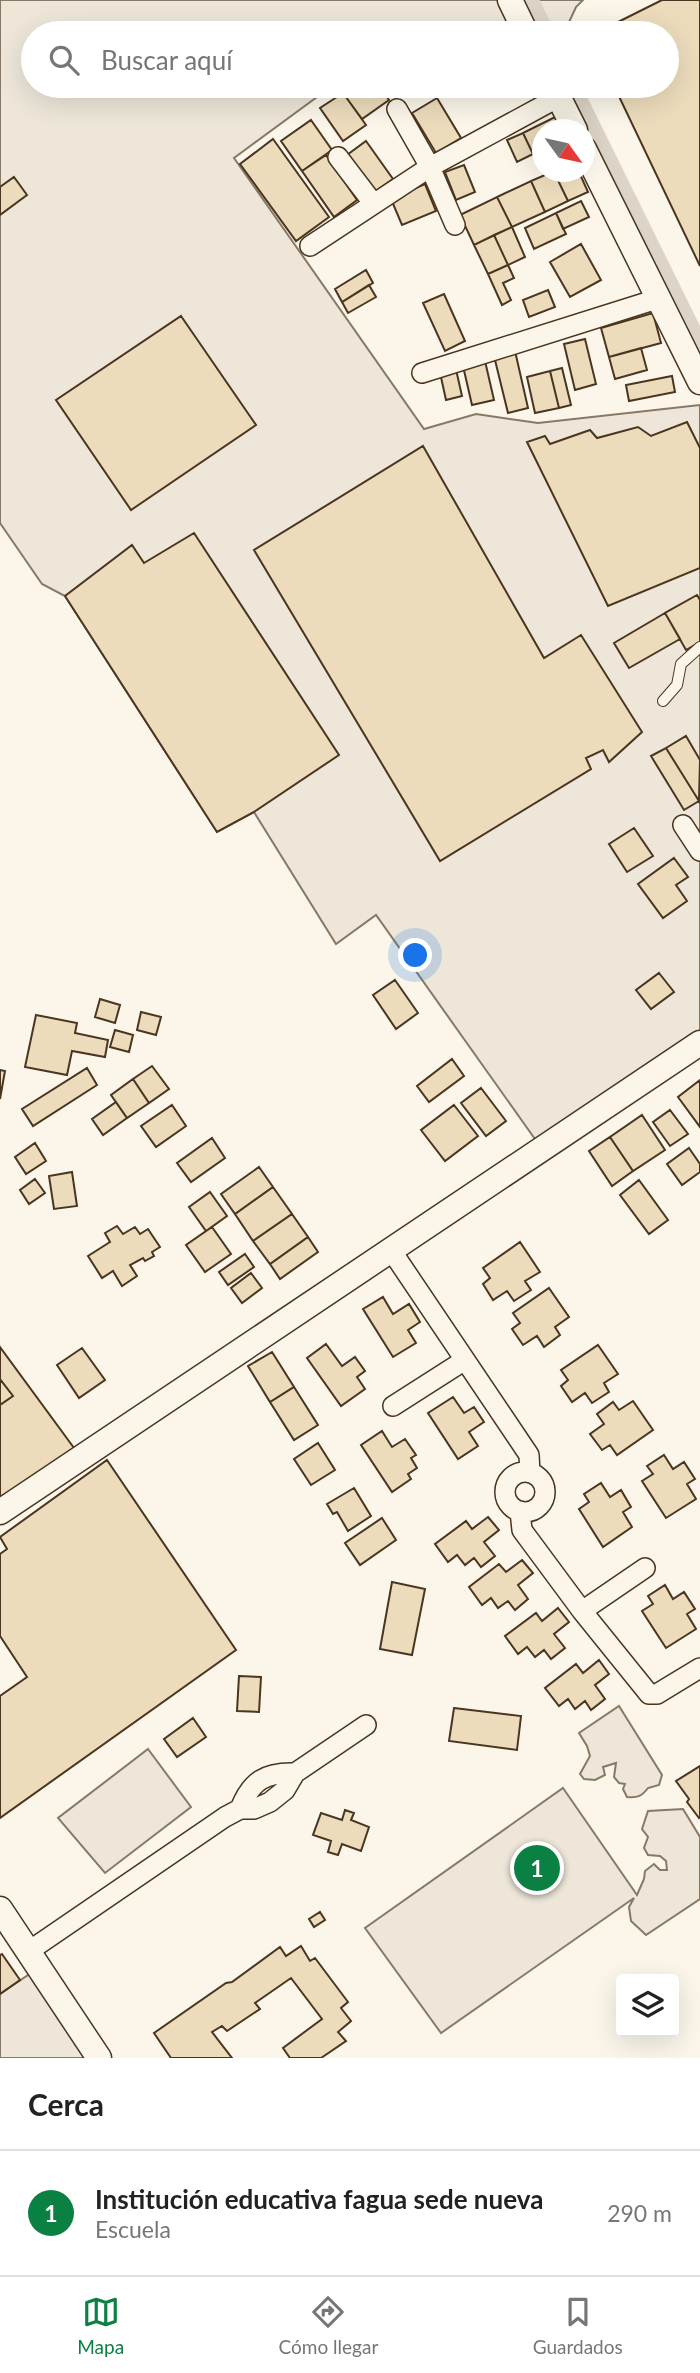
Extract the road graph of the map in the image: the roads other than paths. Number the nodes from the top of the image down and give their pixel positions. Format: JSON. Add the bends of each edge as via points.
{"nodes":[{"id":1,"x":510,"y":0,"type":"edge"},
{"id":2,"x":520,"y":21,"type":"edge"},
{"id":3,"x":546,"y":98,"type":"edge"},
{"id":4,"x":559,"y":98,"type":"edge"},
{"id":5,"x":397,"y":109,"type":"dead end"},
{"id":6,"x":570,"y":119,"type":"edge"},
{"id":7,"x":338,"y":157,"type":"dead end"},
{"id":8,"x":430,"y":167,"type":"junction"},
{"id":9,"x":595,"y":172,"type":"edge"},
{"id":10,"x":373,"y":202,"type":"junction"},
{"id":11,"x":455,"y":225,"type":"dead end"},
{"id":12,"x":310,"y":246,"type":"dead end"},
{"id":13,"x":657,"y":299,"type":"junction"},
{"id":14,"x":422,"y":373,"type":"dead end"},
{"id":15,"x":700,"y":382,"type":"edge"},
{"id":16,"x":700,"y":647,"type":"edge"},
{"id":17,"x":663,"y":701,"type":"dead end"},
{"id":18,"x":683,"y":825,"type":"dead end"},
{"id":19,"x":700,"y":851,"type":"edge"},
{"id":20,"x":700,"y":1043,"type":"edge"},
{"id":21,"x":391,"y":1250,"type":"junction"},
{"id":22,"x":465,"y":1360,"type":"junction"},
{"id":23,"x":393,"y":1406,"type":"dead end"},
{"id":24,"x":0,"y":1512,"type":"edge"},
{"id":25,"x":645,"y":1568,"type":"dead end"},
{"id":26,"x":582,"y":1611,"type":"junction"},
{"id":27,"x":700,"y":1668,"type":"edge"},
{"id":28,"x":366,"y":1725,"type":"dead end"},
{"id":29,"x":0,"y":1909,"type":"edge"},
{"id":30,"x":29,"y":1951,"type":"junction"},
{"id":31,"x":99,"y":2058,"type":"edge"}],
"edges":[{"from":1,"to":2,"type":"street"},
{"from":3,"to":8,"type":"street"},
{"from":4,"to":6,"type":"street"},
{"from":5,"to":8,"type":"street"},
{"from":7,"to":10,"type":"street"},
{"from":8,"to":10,"type":"street"},
{"from":8,"to":11,"type":"street"},
{"from":9,"to":13,"type":"street"},
{"from":10,"to":12,"type":"street"},
{"from":13,"to":14,"type":"street"},
{"from":13,"to":15,"type":"street"},
{"from":16,"to":17,"type":"lane","via":[[681,664],[677,685]]},
{"from":18,"to":19,"type":"street"},
{"from":20,"to":21,"type":"street"},
{"from":21,"to":22,"type":"street"},
{"from":21,"to":24,"type":"street"},
{"from":22,"to":23,"type":"street"},
{"from":22,"to":26,"type":"street","via":[[528,1455],[530,1473],[544,1486],[543,1500],[534,1510],[520,1511],[522,1530]]},
{"from":25,"to":26,"type":"street"},
{"from":26,"to":27,"type":"street","via":[[649,1694]]},
{"from":28,"to":30,"type":"street","via":[[295,1773],[285,1790],[270,1802],[240,1809]]},
{"from":29,"to":30,"type":"street"},
{"from":30,"to":31,"type":"street"}]}
